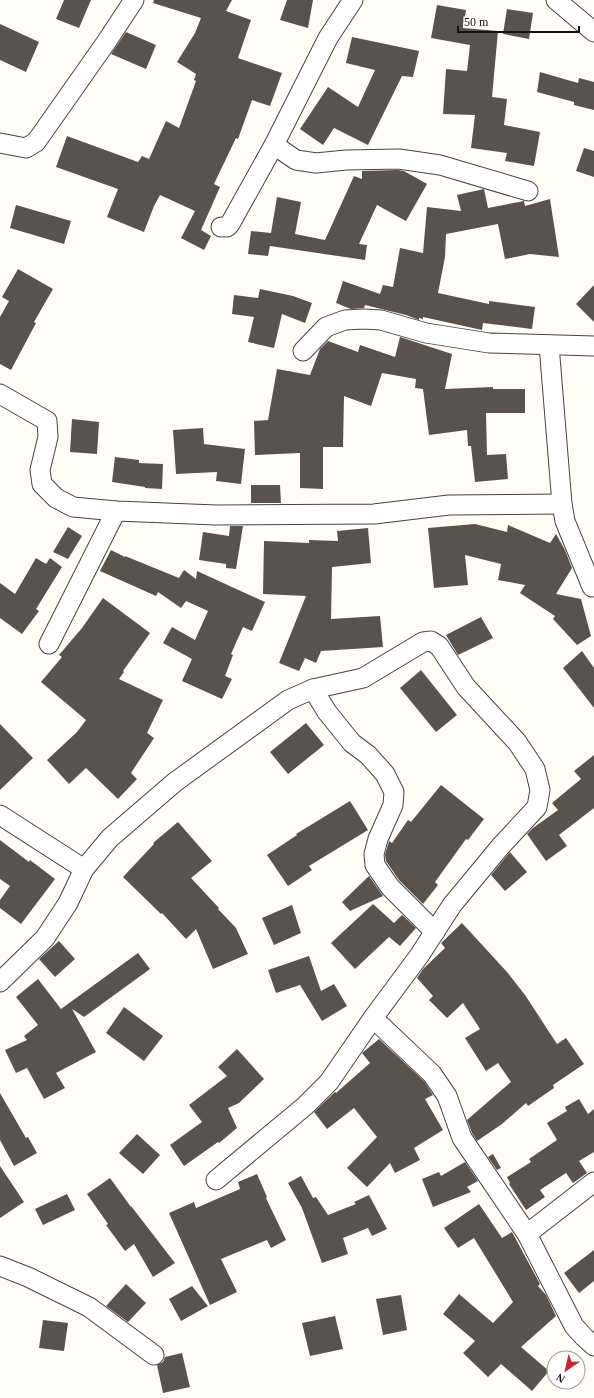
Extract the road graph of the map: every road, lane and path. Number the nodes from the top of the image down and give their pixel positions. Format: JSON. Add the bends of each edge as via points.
{"nodes":[{"id":1,"x":134,"y":0,"type":"edge"},
{"id":2,"x":353,"y":0,"type":"edge"},
{"id":3,"x":556,"y":0,"type":"edge"},
{"id":4,"x":594,"y":32,"type":"edge"},
{"id":5,"x":0,"y":142,"type":"edge"},
{"id":6,"x":274,"y":144,"type":"junction"},
{"id":7,"x":528,"y":191,"type":"dead end"},
{"id":8,"x":221,"y":227,"type":"dead end"},
{"id":9,"x":549,"y":345,"type":"junction"},
{"id":10,"x":594,"y":346,"type":"edge"},
{"id":11,"x":303,"y":351,"type":"dead end"},
{"id":12,"x":0,"y":394,"type":"edge"},
{"id":13,"x":562,"y":504,"type":"junction"},
{"id":14,"x":116,"y":510,"type":"junction"},
{"id":15,"x":592,"y":587,"type":"dead end"},
{"id":16,"x":49,"y":644,"type":"dead end"},
{"id":17,"x":313,"y":689,"type":"junction"},
{"id":18,"x":0,"y":815,"type":"edge"},
{"id":19,"x":84,"y":869,"type":"junction"},
{"id":20,"x":435,"y":932,"type":"junction"},
{"id":21,"x":0,"y":982,"type":"edge"},
{"id":22,"x":372,"y":1018,"type":"junction"},
{"id":23,"x":216,"y":1180,"type":"dead end"},
{"id":24,"x":594,"y":1182,"type":"edge"},
{"id":25,"x":528,"y":1234,"type":"junction"},
{"id":26,"x":0,"y":1266,"type":"edge"},
{"id":27,"x":594,"y":1346,"type":"edge"},
{"id":28,"x":154,"y":1355,"type":"dead end"}],
"edges":[{"from":1,"to":5,"type":"street","via":[[36,142],[26,148]]},
{"from":2,"to":6,"type":"street","via":[[328,38]]},
{"from":3,"to":4,"type":"street"},
{"from":6,"to":7,"type":"street","via":[[296,160],[316,163],[399,159],[440,165]]},
{"from":6,"to":8,"type":"street","via":[[230,224]]},
{"from":9,"to":10,"type":"street"},
{"from":9,"to":11,"type":"street","via":[[489,343],[426,333],[381,320],[364,319],[345,320],[326,327]]},
{"from":9,"to":13,"type":"street"},
{"from":12,"to":14,"type":"street","via":[[47,421],[48,436],[40,470],[42,484],[56,498],[73,507]]},
{"from":13,"to":14,"type":"street","via":[[449,506],[374,514],[216,515]]},
{"from":13,"to":15,"type":"street","via":[[565,521]]},
{"from":14,"to":16,"type":"street"},
{"from":17,"to":19,"type":"street","via":[[288,700],[175,782],[110,838]]},
{"from":17,"to":20,"type":"street","via":[[327,712],[352,743],[368,755],[384,774],[394,792],[393,805],[374,854],[375,865],[390,887]]},
{"from":17,"to":20,"type":"street","via":[[363,678],[423,642],[431,641],[439,646],[466,687],[516,742],[535,769],[540,790],[537,808],[500,847],[457,899]]},
{"from":18,"to":19,"type":"street"},
{"from":19,"to":21,"type":"street","via":[[68,902],[45,938]]},
{"from":20,"to":22,"type":"street"},
{"from":22,"to":23,"type":"street","via":[[329,1082],[305,1106]]},
{"from":22,"to":25,"type":"street","via":[[432,1074],[447,1096],[462,1138]]},
{"from":24,"to":25,"type":"street"},
{"from":25,"to":27,"type":"street","via":[[574,1326]]},
{"from":26,"to":28,"type":"street","via":[[89,1307]]}]}
